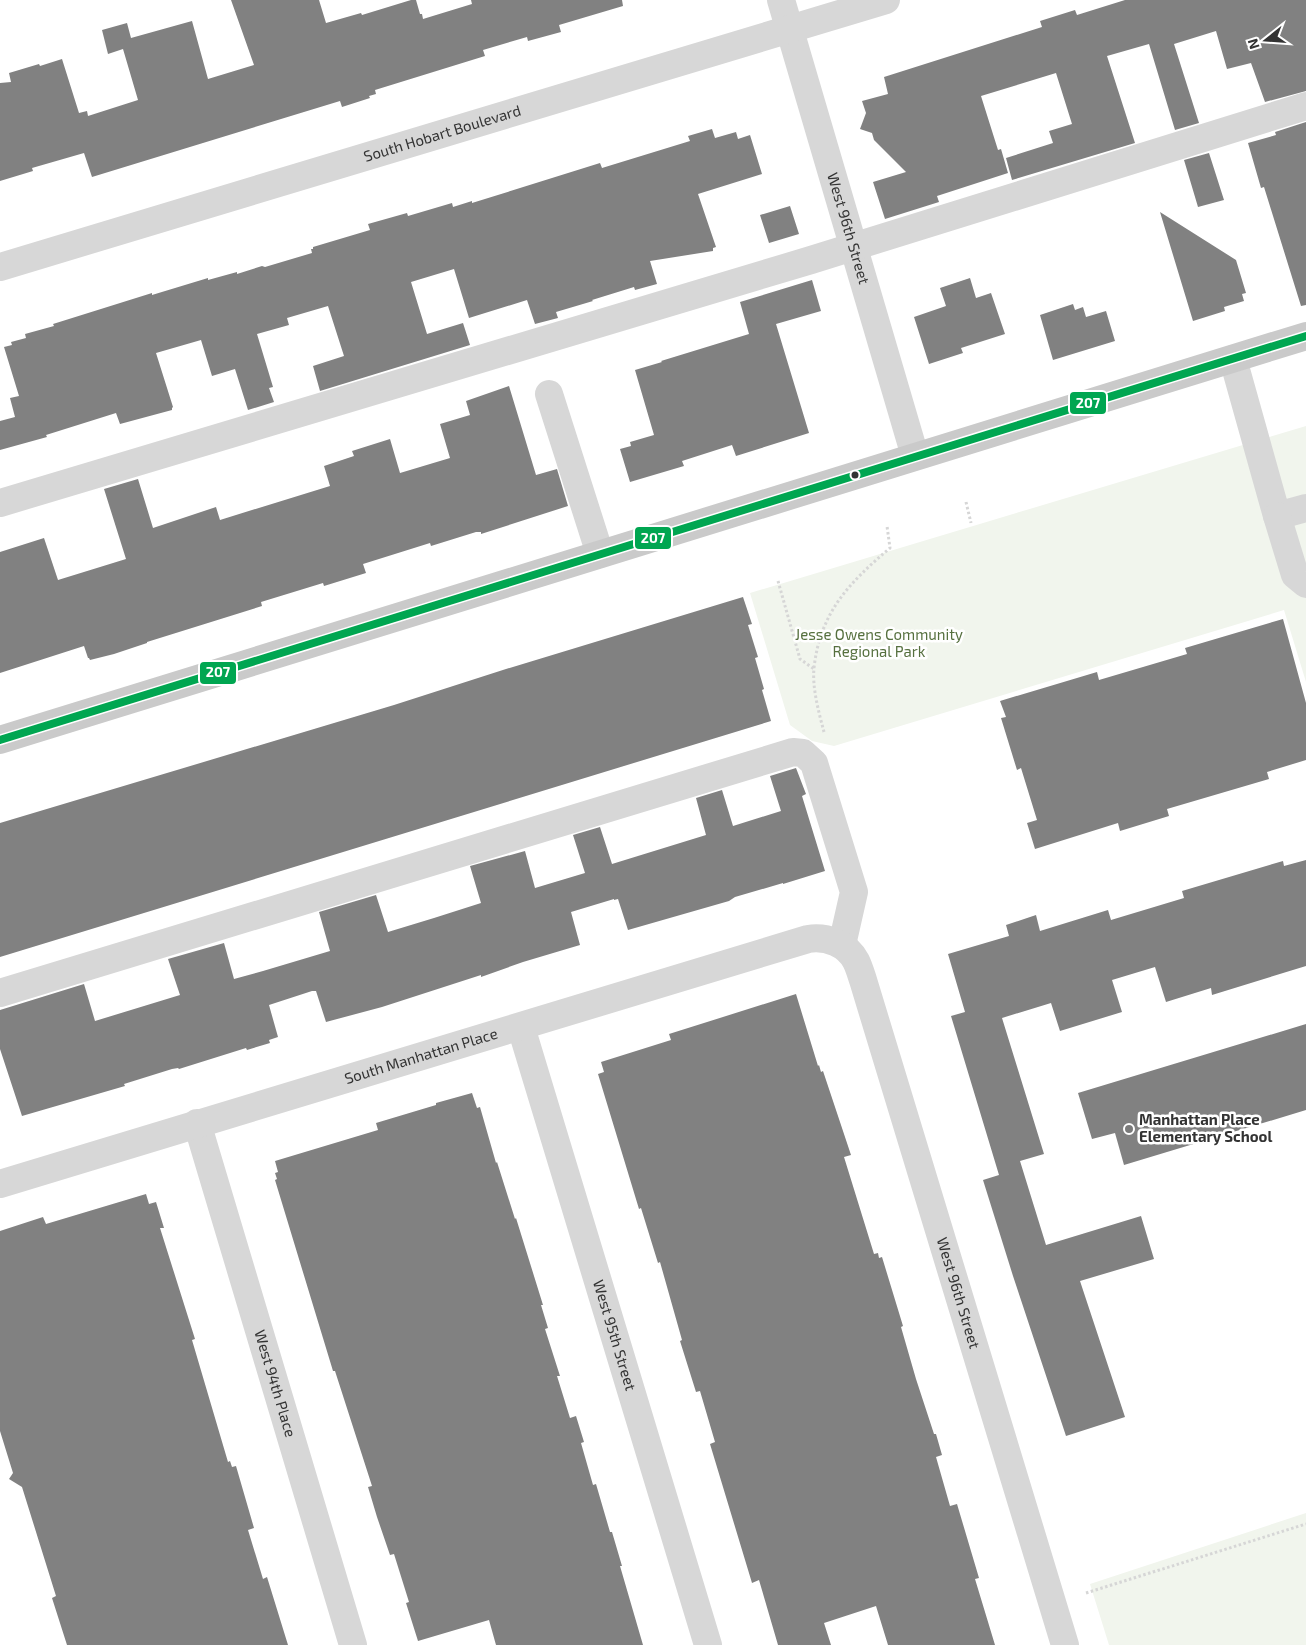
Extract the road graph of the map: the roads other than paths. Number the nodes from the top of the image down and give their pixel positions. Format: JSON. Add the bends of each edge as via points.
{"nodes":[{"id":1,"x":781,"y":0,"type":"edge"},
{"id":2,"x":886,"y":0,"type":"edge"},
{"id":3,"x":789,"y":30,"type":"junction"},
{"id":4,"x":1306,"y":106,"type":"edge"},
{"id":5,"x":853,"y":247,"type":"junction"},
{"id":6,"x":0,"y":267,"type":"edge"},
{"id":7,"x":1306,"y":336,"type":"edge"},
{"id":8,"x":1233,"y":359,"type":"junction"},
{"id":9,"x":550,"y":394,"type":"dead end"},
{"id":10,"x":915,"y":456,"type":"junction"},
{"id":11,"x":0,"y":503,"type":"edge"},
{"id":12,"x":1306,"y":508,"type":"edge"},
{"id":13,"x":1277,"y":516,"type":"junction"},
{"id":14,"x":600,"y":554,"type":"junction"},
{"id":15,"x":1306,"y":584,"type":"edge"},
{"id":16,"x":0,"y":740,"type":"edge"},
{"id":17,"x":842,"y":945,"type":"junction"},
{"id":18,"x":0,"y":993,"type":"edge"},
{"id":19,"x":521,"y":1027,"type":"junction"},
{"id":20,"x":197,"y":1123,"type":"junction"},
{"id":21,"x":0,"y":1184,"type":"edge"},
{"id":22,"x":353,"y":1645,"type":"edge"},
{"id":23,"x":708,"y":1645,"type":"edge"},
{"id":24,"x":1065,"y":1645,"type":"edge"}],
"edges":[{"from":1,"to":3,"type":"street","name":"West 96th Street"},
{"from":2,"to":3,"type":"street","name":"South Hobart Boulevard"},
{"from":3,"to":5,"type":"street","name":"West 96th Street"},
{"from":3,"to":6,"type":"street","name":"South Hobart Boulevard"},
{"from":4,"to":5,"type":"street"},
{"from":5,"to":10,"type":"street","name":"West 96th Street"},
{"from":5,"to":11,"type":"street"},
{"from":7,"to":8,"type":"main road"},
{"from":8,"to":10,"type":"main road"},
{"from":8,"to":13,"type":"street"},
{"from":9,"to":14,"type":"street"},
{"from":10,"to":14,"type":"main road"},
{"from":12,"to":13,"type":"street"},
{"from":13,"to":15,"type":"street","via":[[1295,575]]},
{"from":14,"to":16,"type":"main road"},
{"from":17,"to":18,"type":"street","via":[[854,892],[814,763],[803,753],[793,752]]},
{"from":17,"to":19,"type":"street","name":"South Manhattan Place","via":[[832,940],[808,940]]},
{"from":17,"to":24,"type":"street","name":"West 96th Street","via":[[856,960],[863,980]]},
{"from":19,"to":20,"type":"street","name":"South Manhattan Place"},
{"from":19,"to":23,"type":"street","name":"West 95th Street"},
{"from":20,"to":21,"type":"street","name":"South Manhattan Place"},
{"from":20,"to":22,"type":"street","name":"West 94th Place"}]}
